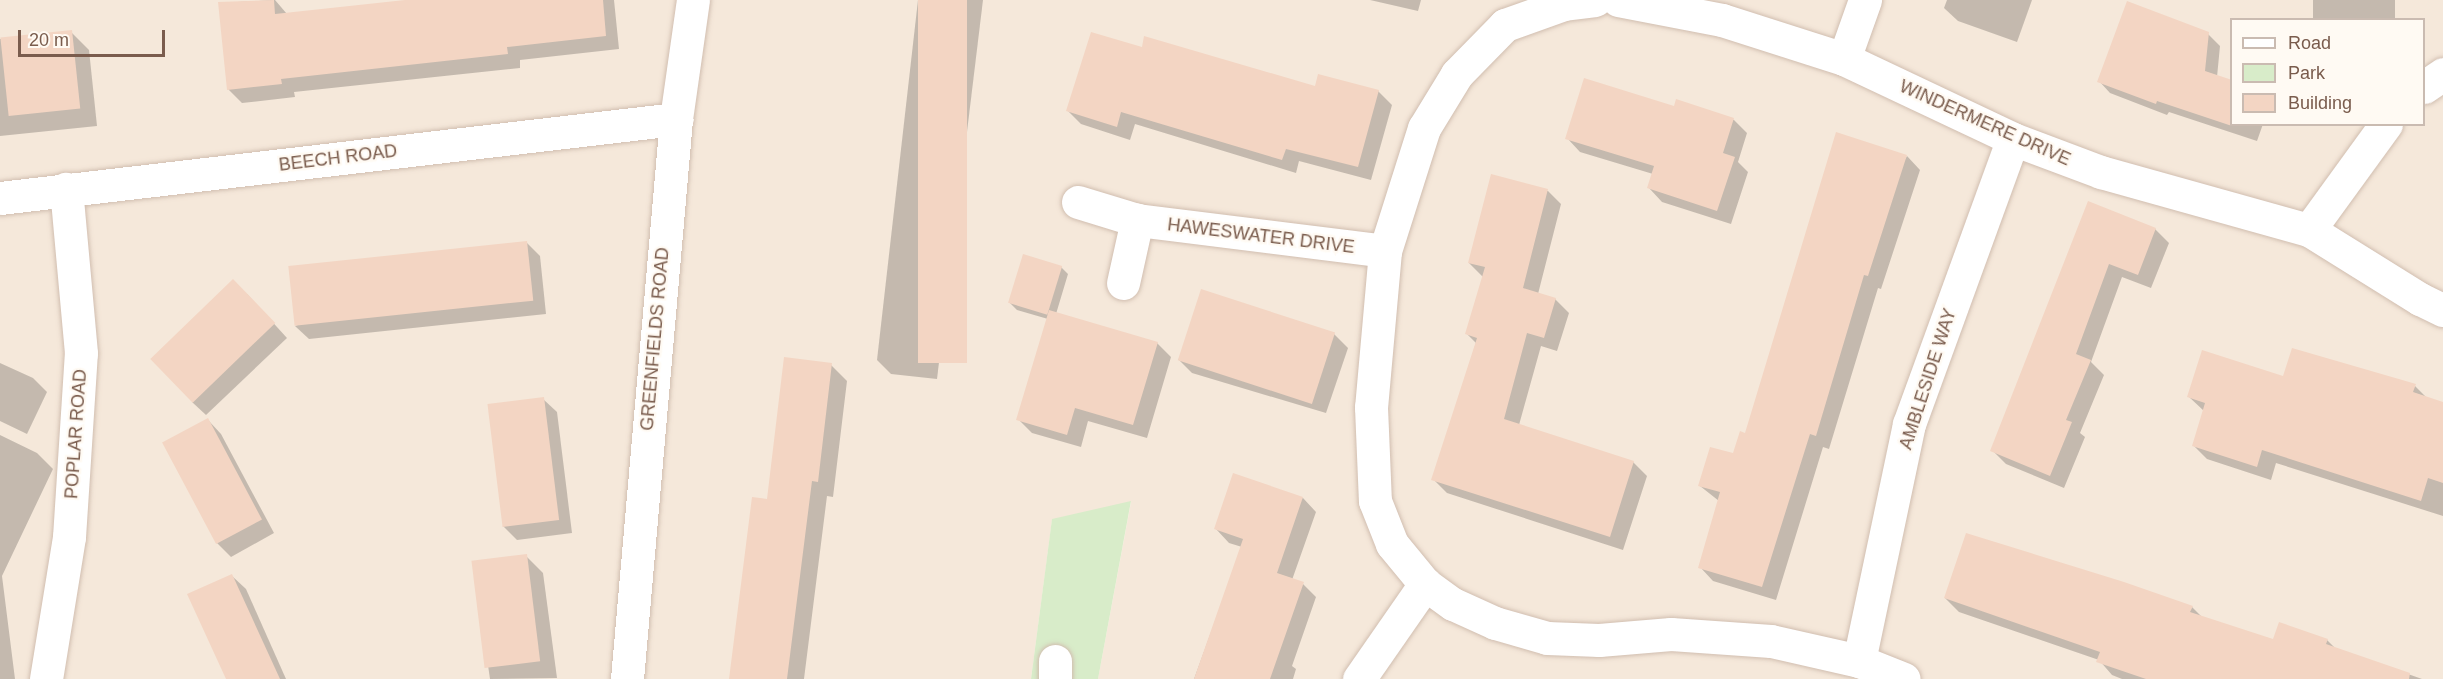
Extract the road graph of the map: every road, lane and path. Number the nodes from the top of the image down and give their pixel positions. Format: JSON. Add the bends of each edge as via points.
{"nodes":[{"id":1,"x":693,"y":0,"type":"edge"},
{"id":2,"x":1595,"y":0,"type":"edge"},
{"id":3,"x":1617,"y":0,"type":"edge"},
{"id":4,"x":1865,"y":0,"type":"edge"},
{"id":5,"x":1501,"y":12,"type":"edge"},
{"id":6,"x":1844,"y":59,"type":"junction"},
{"id":7,"x":2443,"y":74,"type":"edge"},
{"id":8,"x":2425,"y":86,"type":"edge"},
{"id":9,"x":676,"y":119,"type":"junction"},
{"id":10,"x":2384,"y":126,"type":"edge"},
{"id":11,"x":2013,"y":139,"type":"junction"},
{"id":12,"x":66,"y":189,"type":"junction"},
{"id":13,"x":0,"y":198,"type":"edge"},
{"id":14,"x":1078,"y":202,"type":"dead end"},
{"id":15,"x":1137,"y":220,"type":"junction"},
{"id":16,"x":2308,"y":230,"type":"junction"},
{"id":17,"x":1385,"y":252,"type":"junction"},
{"id":18,"x":1123,"y":283,"type":"dead end"},
{"id":19,"x":2443,"y":310,"type":"edge"},
{"id":20,"x":1425,"y":584,"type":"junction"},
{"id":21,"x":1859,"y":661,"type":"junction"},
{"id":22,"x":46,"y":679,"type":"edge"},
{"id":23,"x":627,"y":679,"type":"edge"},
{"id":24,"x":1359,"y":679,"type":"edge"},
{"id":25,"x":1904,"y":679,"type":"edge"}],
"edges":[{"from":1,"to":9,"type":"street","name":"GREENFIELDS ROAD"},
{"from":2,"to":5,"type":"street"},
{"from":3,"to":6,"type":"street","name":"WINDERMERE DRIVE","via":[[1722,20]]},
{"from":4,"to":6,"type":"street"},
{"from":5,"to":17,"type":"street","via":[[1424,128]]},
{"from":6,"to":11,"type":"street","name":"WINDERMERE DRIVE"},
{"from":7,"to":8,"type":"street"},
{"from":9,"to":12,"type":"street","name":"BEECH ROAD"},
{"from":9,"to":23,"type":"street","name":"GREENFIELDS ROAD"},
{"from":10,"to":16,"type":"street"},
{"from":11,"to":16,"type":"street","name":"WINDERMERE DRIVE","via":[[2101,172]]},
{"from":11,"to":21,"type":"street","name":"AMBLESIDE WAY","via":[[1910,424]]},
{"from":12,"to":13,"type":"street","name":"BEECH ROAD"},
{"from":12,"to":22,"type":"street","name":"POPLAR ROAD","via":[[81,353],[69,537]]},
{"from":14,"to":15,"type":"street","name":"HAWESWATER DRIVE"},
{"from":15,"to":17,"type":"street","name":"HAWESWATER DRIVE"},
{"from":15,"to":18,"type":"street"},
{"from":16,"to":19,"type":"street","name":"WINDERMERE DRIVE"},
{"from":17,"to":20,"type":"street","via":[[1371,407],[1375,501],[1392,544]]},
{"from":20,"to":21,"type":"street","via":[[1453,604],[1495,623],[1547,638],[1599,640],[1671,634],[1760,640]]},
{"from":20,"to":24,"type":"street"},
{"from":21,"to":25,"type":"street"}]}
